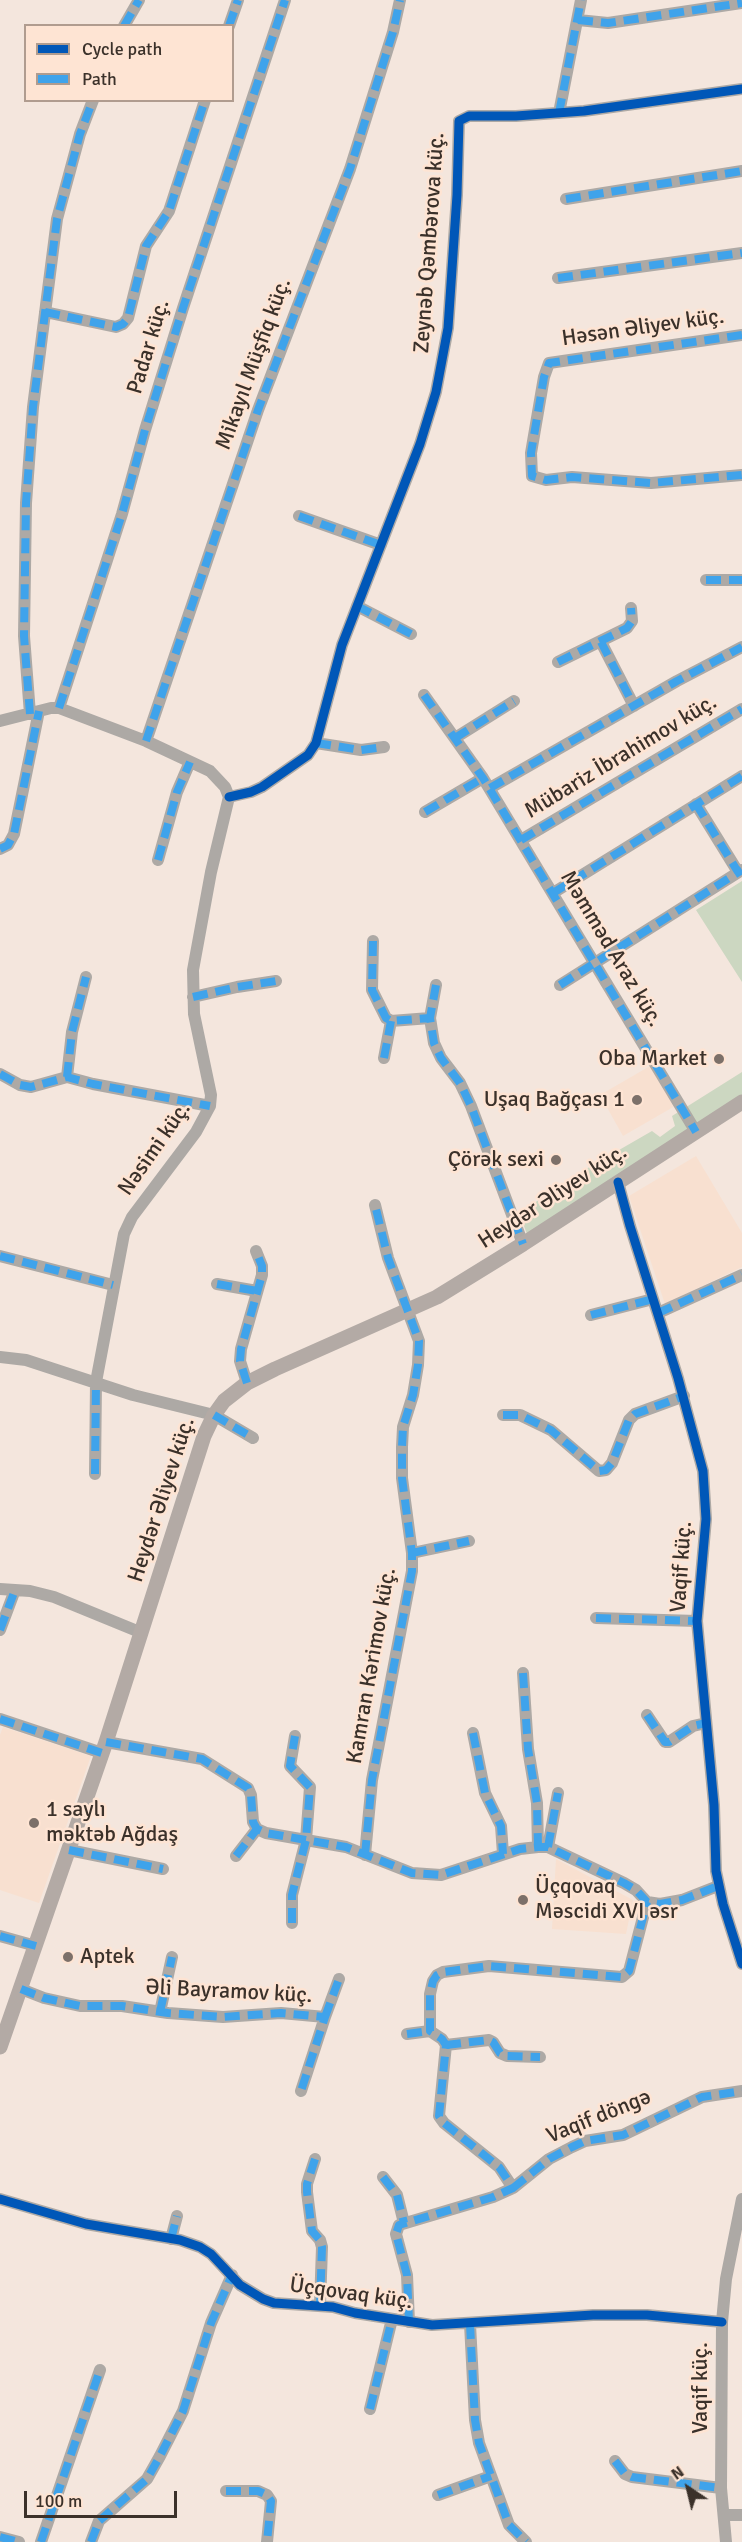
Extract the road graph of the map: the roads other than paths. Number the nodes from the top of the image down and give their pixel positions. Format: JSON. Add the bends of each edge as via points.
{"nodes":[{"id":1,"x":139,"y":0,"type":"edge"},
{"id":2,"x":238,"y":0,"type":"edge"},
{"id":3,"x":285,"y":0,"type":"edge"},
{"id":4,"x":400,"y":0,"type":"edge"},
{"id":5,"x":580,"y":0,"type":"edge"},
{"id":6,"x":742,"y":3,"type":"edge"},
{"id":7,"x":578,"y":20,"type":"junction"},
{"id":8,"x":125,"y":24,"type":"edge"},
{"id":9,"x":231,"y":24,"type":"edge"},
{"id":10,"x":742,"y":89,"type":"edge"},
{"id":11,"x":92,"y":102,"type":"edge"},
{"id":12,"x":204,"y":102,"type":"edge"},
{"id":13,"x":559,"y":113,"type":"junction"},
{"id":14,"x":742,"y":171,"type":"edge"},
{"id":15,"x":566,"y":199,"type":"dead end"},
{"id":16,"x":742,"y":254,"type":"edge"},
{"id":17,"x":558,"y":278,"type":"dead end"},
{"id":18,"x":45,"y":312,"type":"junction"},
{"id":19,"x":742,"y":335,"type":"edge"},
{"id":20,"x":742,"y":476,"type":"edge"},
{"id":21,"x":299,"y":516,"type":"dead end"},
{"id":22,"x":381,"y":545,"type":"junction"},
{"id":23,"x":706,"y":580,"type":"dead end"},
{"id":24,"x":742,"y":580,"type":"edge"},
{"id":25,"x":357,"y":606,"type":"junction"},
{"id":26,"x":632,"y":608,"type":"dead end"},
{"id":27,"x":411,"y":634,"type":"dead end"},
{"id":28,"x":601,"y":642,"type":"junction"},
{"id":29,"x":742,"y":647,"type":"edge"},
{"id":30,"x":558,"y":662,"type":"dead end"},
{"id":31,"x":424,"y":695,"type":"dead end"},
{"id":32,"x":514,"y":701,"type":"dead end"},
{"id":33,"x":634,"y":706,"type":"junction"},
{"id":34,"x":59,"y":708,"type":"junction"},
{"id":35,"x":742,"y":709,"type":"edge"},
{"id":36,"x":35,"y":712,"type":"junction"},
{"id":37,"x":0,"y":721,"type":"edge"},
{"id":38,"x":455,"y":738,"type":"junction"},
{"id":39,"x":146,"y":741,"type":"junction"},
{"id":40,"x":316,"y":743,"type":"junction"},
{"id":41,"x":384,"y":747,"type":"dead end"},
{"id":42,"x":190,"y":762,"type":"junction"},
{"id":43,"x":742,"y":776,"type":"edge"},
{"id":44,"x":487,"y":783,"type":"junction"},
{"id":45,"x":229,"y":797,"type":"junction"},
{"id":46,"x":696,"y":804,"type":"junction"},
{"id":47,"x":425,"y":812,"type":"dead end"},
{"id":48,"x":521,"y":840,"type":"junction"},
{"id":49,"x":0,"y":849,"type":"edge"},
{"id":50,"x":158,"y":860,"type":"dead end"},
{"id":51,"x":740,"y":871,"type":"edge"},
{"id":52,"x":553,"y":893,"type":"junction"},
{"id":53,"x":373,"y":941,"type":"dead end"},
{"id":54,"x":595,"y":963,"type":"junction"},
{"id":55,"x":86,"y":976,"type":"dead end"},
{"id":56,"x":276,"y":981,"type":"dead end"},
{"id":57,"x":436,"y":985,"type":"dead end"},
{"id":58,"x":560,"y":985,"type":"dead end"},
{"id":59,"x":193,"y":998,"type":"junction"},
{"id":60,"x":430,"y":1018,"type":"junction"},
{"id":61,"x":391,"y":1021,"type":"junction"},
{"id":62,"x":384,"y":1058,"type":"dead end"},
{"id":63,"x":0,"y":1074,"type":"edge"},
{"id":64,"x":67,"y":1077,"type":"junction"},
{"id":65,"x":742,"y":1102,"type":"edge"},
{"id":66,"x":210,"y":1106,"type":"junction"},
{"id":67,"x":696,"y":1132,"type":"junction"},
{"id":68,"x":618,"y":1182,"type":"junction"},
{"id":69,"x":375,"y":1205,"type":"dead end"},
{"id":70,"x":523,"y":1244,"type":"junction"},
{"id":71,"x":256,"y":1251,"type":"dead end"},
{"id":72,"x":0,"y":1256,"type":"edge"},
{"id":73,"x":742,"y":1275,"type":"edge"},
{"id":74,"x":217,"y":1284,"type":"dead end"},
{"id":75,"x":113,"y":1285,"type":"junction"},
{"id":76,"x":257,"y":1291,"type":"junction"},
{"id":77,"x":653,"y":1299,"type":"junction"},
{"id":78,"x":410,"y":1310,"type":"junction"},
{"id":79,"x":658,"y":1313,"type":"junction"},
{"id":80,"x":591,"y":1315,"type":"dead end"},
{"id":81,"x":0,"y":1357,"type":"edge"},
{"id":82,"x":96,"y":1382,"type":"junction"},
{"id":83,"x":247,"y":1383,"type":"junction"},
{"id":84,"x":684,"y":1396,"type":"junction"},
{"id":85,"x":503,"y":1414,"type":"dead end"},
{"id":86,"x":214,"y":1415,"type":"junction"},
{"id":87,"x":253,"y":1438,"type":"dead end"},
{"id":88,"x":95,"y":1474,"type":"dead end"},
{"id":89,"x":469,"y":1541,"type":"dead end"},
{"id":90,"x":412,"y":1553,"type":"junction"},
{"id":91,"x":0,"y":1589,"type":"edge"},
{"id":92,"x":15,"y":1590,"type":"junction"},
{"id":93,"x":597,"y":1618,"type":"dead end"},
{"id":94,"x":697,"y":1621,"type":"junction"},
{"id":95,"x":0,"y":1630,"type":"edge"},
{"id":96,"x":142,"y":1633,"type":"junction"},
{"id":97,"x":523,"y":1673,"type":"dead end"},
{"id":98,"x":647,"y":1715,"type":"dead end"},
{"id":99,"x":0,"y":1719,"type":"edge"},
{"id":100,"x":706,"y":1723,"type":"junction"},
{"id":101,"x":473,"y":1733,"type":"dead end"},
{"id":102,"x":295,"y":1736,"type":"dead end"},
{"id":103,"x":104,"y":1748,"type":"junction"},
{"id":104,"x":558,"y":1793,"type":"dead end"},
{"id":105,"x":257,"y":1829,"type":"junction"},
{"id":106,"x":306,"y":1840,"type":"junction"},
{"id":107,"x":543,"y":1847,"type":"junction"},
{"id":108,"x":69,"y":1850,"type":"junction"},
{"id":109,"x":503,"y":1854,"type":"junction"},
{"id":110,"x":365,"y":1855,"type":"junction"},
{"id":111,"x":236,"y":1856,"type":"dead end"},
{"id":112,"x":164,"y":1869,"type":"dead end"},
{"id":113,"x":718,"y":1886,"type":"junction"},
{"id":114,"x":647,"y":1902,"type":"junction"},
{"id":115,"x":292,"y":1923,"type":"dead end"},
{"id":116,"x":0,"y":1936,"type":"edge"},
{"id":117,"x":36,"y":1946,"type":"junction"},
{"id":118,"x":171,"y":1957,"type":"dead end"},
{"id":119,"x":742,"y":1964,"type":"edge"},
{"id":120,"x":339,"y":1979,"type":"dead end"},
{"id":121,"x":21,"y":1989,"type":"junction"},
{"id":122,"x":160,"y":2012,"type":"junction"},
{"id":123,"x":325,"y":2018,"type":"junction"},
{"id":124,"x":430,"y":2031,"type":"junction"},
{"id":125,"x":407,"y":2034,"type":"dead end"},
{"id":126,"x":446,"y":2045,"type":"junction"},
{"id":127,"x":0,"y":2047,"type":"edge"},
{"id":128,"x":540,"y":2057,"type":"dead end"},
{"id":129,"x":301,"y":2091,"type":"dead end"},
{"id":130,"x":742,"y":2091,"type":"edge"},
{"id":131,"x":315,"y":2159,"type":"dead end"},
{"id":132,"x":383,"y":2177,"type":"dead end"},
{"id":133,"x":513,"y":2188,"type":"junction"},
{"id":134,"x":0,"y":2199,"type":"edge"},
{"id":135,"x":742,"y":2199,"type":"edge"},
{"id":136,"x":177,"y":2216,"type":"dead end"},
{"id":137,"x":404,"y":2223,"type":"junction"},
{"id":138,"x":171,"y":2239,"type":"junction"},
{"id":139,"x":232,"y":2275,"type":"junction"},
{"id":140,"x":320,"y":2305,"type":"junction"},
{"id":141,"x":392,"y":2319,"type":"junction"},
{"id":142,"x":409,"y":2322,"type":"junction"},
{"id":143,"x":722,"y":2322,"type":"junction"},
{"id":144,"x":470,"y":2324,"type":"junction"},
{"id":145,"x":100,"y":2370,"type":"dead end"},
{"id":146,"x":370,"y":2409,"type":"dead end"},
{"id":147,"x":615,"y":2461,"type":"dead end"},
{"id":148,"x":490,"y":2476,"type":"junction"},
{"id":149,"x":721,"y":2488,"type":"junction"},
{"id":150,"x":226,"y":2491,"type":"dead end"},
{"id":151,"x":438,"y":2495,"type":"dead end"},
{"id":152,"x":724,"y":2515,"type":"junction"},
{"id":153,"x":742,"y":2515,"type":"edge"},
{"id":154,"x":0,"y":2537,"type":"edge"},
{"id":155,"x":19,"y":2542,"type":"edge"},
{"id":156,"x":41,"y":2542,"type":"edge"},
{"id":157,"x":90,"y":2542,"type":"edge"},
{"id":158,"x":267,"y":2542,"type":"edge"},
{"id":159,"x":526,"y":2542,"type":"edge"},
{"id":160,"x":726,"y":2542,"type":"edge"}],
"edges":[{"from":1,"to":8,"type":"street"},
{"from":2,"to":9,"type":"street"},
{"from":3,"to":34,"type":"street","name":"Padar küç.","via":[[183,308]]},
{"from":4,"to":39,"type":"street","name":"Mikayıl Müşfiq küç.","via":[[350,169],[258,410]]},
{"from":5,"to":7,"type":"street"},
{"from":6,"to":7,"type":"street","via":[[608,22]]},
{"from":7,"to":13,"type":"street"},
{"from":10,"to":13,"type":"street","name":"Zeynəb Qəmbərova küç."},
{"from":11,"to":18,"type":"street","via":[[57,219]]},
{"from":12,"to":18,"type":"street","via":[[169,211],[146,246],[128,318],[116,327]]},
{"from":13,"to":22,"type":"street","name":"Zeynəb Qəmbərova küç.","via":[[469,116],[459,121],[445,346],[420,444]]},
{"from":14,"to":15,"type":"street"},
{"from":16,"to":17,"type":"street"},
{"from":18,"to":36,"type":"street","via":[[26,503],[24,636]]},
{"from":19,"to":20,"type":"street","name":"Həsən Əliyev küç.","via":[[549,363],[531,453],[532,476],[546,480],[572,477],[651,483]]},
{"from":21,"to":22,"type":"street"},
{"from":22,"to":25,"type":"street","name":"Zeynəb Qəmbərova küç."},
{"from":23,"to":24,"type":"street"},
{"from":25,"to":27,"type":"street"},
{"from":25,"to":40,"type":"street","name":"Zeynəb Qəmbərova küç.","via":[[342,645]]},
{"from":26,"to":28,"type":"street","via":[[632,621],[627,628]]},
{"from":28,"to":30,"type":"street"},
{"from":28,"to":33,"type":"street"},
{"from":29,"to":33,"type":"street"},
{"from":31,"to":38,"type":"street","name":"Məmməd Araz küç."},
{"from":32,"to":38,"type":"street"},
{"from":33,"to":44,"type":"street"},
{"from":34,"to":36,"type":"street"},
{"from":34,"to":39,"type":"street"},
{"from":35,"to":48,"type":"street","name":"Mübariz İbrahimov küç."},
{"from":36,"to":37,"type":"street"},
{"from":36,"to":49,"type":"street","via":[[14,834],[8,845]]},
{"from":38,"to":44,"type":"street","name":"Məmməd Araz küç."},
{"from":39,"to":42,"type":"street"},
{"from":40,"to":41,"type":"street","via":[[361,750]]},
{"from":40,"to":45,"type":"street","name":"Zeynəb Qəmbərova küç.","via":[[308,755],[262,787]]},
{"from":42,"to":45,"type":"street","via":[[210,771]]},
{"from":42,"to":50,"type":"street","via":[[177,792]]},
{"from":43,"to":46,"type":"street"},
{"from":44,"to":47,"type":"street"},
{"from":44,"to":48,"type":"street","name":"Məmməd Araz küç."},
{"from":45,"to":59,"type":"street","name":"Nəsimi küç.","via":[[193,970]]},
{"from":46,"to":51,"type":"street"},
{"from":46,"to":52,"type":"street"},
{"from":48,"to":52,"type":"street","name":"Məmməd Araz küç."},
{"from":51,"to":54,"type":"street"},
{"from":52,"to":54,"type":"street","name":"Məmməd Araz küç."},
{"from":53,"to":61,"type":"street","via":[[372,990]]},
{"from":54,"to":58,"type":"street"},
{"from":54,"to":67,"type":"street","name":"Məmməd Araz küç."},
{"from":55,"to":64,"type":"street","via":[[72,1032]]},
{"from":56,"to":59,"type":"street"},
{"from":57,"to":60,"type":"street"},
{"from":59,"to":66,"type":"street","name":"Nəsimi küç.","via":[[212,1095]]},
{"from":60,"to":61,"type":"street"},
{"from":60,"to":70,"type":"street","via":[[434,1043],[471,1106]]},
{"from":61,"to":62,"type":"street"},
{"from":63,"to":64,"type":"street","via":[[32,1087]]},
{"from":64,"to":66,"type":"street"},
{"from":65,"to":67,"type":"main road","name":"Heydər Əliyev küç."},
{"from":66,"to":75,"type":"street","name":"Nəsimi küç.","via":[[200,1126],[132,1217],[124,1234]]},
{"from":67,"to":68,"type":"main road","name":"Heydər Əliyev küç."},
{"from":68,"to":70,"type":"main road","name":"Heydər Əliyev küç."},
{"from":68,"to":77,"type":"street","name":"Vaqif küç."},
{"from":69,"to":78,"type":"street","name":"Kamran Kərimov küç.","via":[[388,1258]]},
{"from":70,"to":78,"type":"main road","name":"Heydər Əliyev küç."},
{"from":71,"to":76,"type":"street","via":[[261,1266]]},
{"from":72,"to":75,"type":"street"},
{"from":73,"to":79,"type":"street"},
{"from":74,"to":76,"type":"street"},
{"from":75,"to":82,"type":"street","name":"Nəsimi küç."},
{"from":76,"to":83,"type":"street","via":[[241,1349],[241,1370]]},
{"from":77,"to":79,"type":"street","name":"Vaqif küç."},
{"from":77,"to":80,"type":"street"},
{"from":78,"to":83,"type":"main road","name":"Heydər Əliyev küç."},
{"from":78,"to":90,"type":"street","name":"Kamran Kərimov küç.","via":[[419,1341],[413,1395],[403,1427],[402,1478]]},
{"from":79,"to":84,"type":"street","name":"Vaqif küç."},
{"from":81,"to":82,"type":"street","via":[[26,1360]]},
{"from":82,"to":86,"type":"street"},
{"from":82,"to":88,"type":"street","name":"Nəsimi küç."},
{"from":83,"to":86,"type":"main road","name":"Heydər Əliyev küç."},
{"from":84,"to":85,"type":"street","via":[[635,1414],[612,1463],[599,1471],[551,1430],[532,1419]]},
{"from":84,"to":94,"type":"street","name":"Vaqif küç.","via":[[701,1455],[706,1501]]},
{"from":86,"to":87,"type":"street"},
{"from":86,"to":96,"type":"main road","name":"Heydər Əliyev küç."},
{"from":89,"to":90,"type":"street"},
{"from":90,"to":110,"type":"street","name":"Kamran Kərimov küç.","via":[[412,1571],[372,1780]]},
{"from":91,"to":92,"type":"street"},
{"from":92,"to":95,"type":"street"},
{"from":92,"to":96,"type":"street","via":[[54,1598]]},
{"from":93,"to":94,"type":"street"},
{"from":94,"to":100,"type":"street","name":"Vaqif küç."},
{"from":96,"to":103,"type":"main road","name":"Heydər Əliyev küç."},
{"from":97,"to":107,"type":"street","via":[[528,1749]]},
{"from":98,"to":100,"type":"street","via":[[664,1742]]},
{"from":99,"to":103,"type":"street"},
{"from":100,"to":113,"type":"street","name":"Vaqif küç."},
{"from":101,"to":109,"type":"street","via":[[485,1793],[501,1826]]},
{"from":102,"to":106,"type":"street","via":[[290,1766],[309,1787]]},
{"from":103,"to":105,"type":"street","via":[[202,1759],[248,1788]]},
{"from":103,"to":108,"type":"main road","name":"Heydər Əliyev küç."},
{"from":104,"to":107,"type":"street"},
{"from":105,"to":106,"type":"street"},
{"from":105,"to":111,"type":"street"},
{"from":106,"to":110,"type":"street","via":[[346,1847]]},
{"from":106,"to":115,"type":"street","via":[[292,1895]]},
{"from":107,"to":109,"type":"street"},
{"from":107,"to":114,"type":"street","via":[[624,1882]]},
{"from":108,"to":112,"type":"street"},
{"from":108,"to":117,"type":"main road","name":"Heydər Əliyev küç."},
{"from":109,"to":110,"type":"street","via":[[441,1875],[412,1873]]},
{"from":113,"to":114,"type":"street","via":[[682,1900]]},
{"from":113,"to":119,"type":"street","name":"Vaqif küç."},
{"from":114,"to":124,"type":"street","via":[[626,1975],[511,1966],[443,1972],[433,1981],[430,1994]]},
{"from":116,"to":117,"type":"street"},
{"from":117,"to":121,"type":"main road","name":"Heydər Əliyev küç."},
{"from":118,"to":122,"type":"street"},
{"from":120,"to":123,"type":"street"},
{"from":121,"to":122,"type":"street","name":"Əli Bayramov küç.","via":[[80,2006],[122,2006]]},
{"from":121,"to":127,"type":"main road","name":"Heydər Əliyev küç."},
{"from":122,"to":123,"type":"street","name":"Əli Bayramov küç.","via":[[223,2017],[281,2013]]},
{"from":123,"to":129,"type":"street","name":"Əli Bayramov küç."},
{"from":124,"to":125,"type":"street"},
{"from":124,"to":126,"type":"street"},
{"from":126,"to":128,"type":"street","via":[[489,2040],[507,2056]]},
{"from":126,"to":133,"type":"street","via":[[439,2116],[499,2166]]},
{"from":130,"to":133,"type":"street","name":"Vaqif döngə","via":[[702,2097],[623,2135],[585,2141],[549,2159]]},
{"from":131,"to":140,"type":"street","via":[[307,2192],[312,2231],[322,2247]]},
{"from":132,"to":137,"type":"street","via":[[397,2195]]},
{"from":133,"to":137,"type":"street","name":"Vaqif döngə","via":[[493,2198]]},
{"from":134,"to":138,"type":"street","name":"Üçqovaq küç.","via":[[86,2224]]},
{"from":135,"to":143,"type":"street","name":"Vaqif küç."},
{"from":136,"to":138,"type":"street"},
{"from":137,"to":142,"type":"street","via":[[396,2234],[406,2275]]},
{"from":138,"to":139,"type":"street","name":"Üçqovaq küç.","via":[[200,2247]]},
{"from":139,"to":140,"type":"street","name":"Üçqovaq küç.","via":[[240,2285],[274,2303]]},
{"from":139,"to":157,"type":"street","via":[[211,2323],[183,2411],[160,2456],[147,2479],[99,2522]]},
{"from":140,"to":141,"type":"street","name":"Üçqovaq küç."},
{"from":141,"to":142,"type":"street","name":"Üçqovaq küç."},
{"from":141,"to":146,"type":"street"},
{"from":142,"to":144,"type":"street","name":"Üçqovaq küç."},
{"from":143,"to":144,"type":"street","name":"Üçqovaq küç.","via":[[592,2314]]},
{"from":143,"to":149,"type":"street","name":"Vaqif küç."},
{"from":144,"to":148,"type":"street","via":[[479,2443]]},
{"from":145,"to":156,"type":"street"},
{"from":147,"to":149,"type":"street","via":[[632,2477]]},
{"from":148,"to":151,"type":"street"},
{"from":148,"to":159,"type":"street","via":[[510,2525]]},
{"from":149,"to":152,"type":"street","name":"Vaqif küç."},
{"from":150,"to":158,"type":"street","via":[[267,2494],[271,2501]]},
{"from":152,"to":153,"type":"street"},
{"from":152,"to":160,"type":"street","name":"Vaqif küç."},
{"from":154,"to":155,"type":"street"}]}
